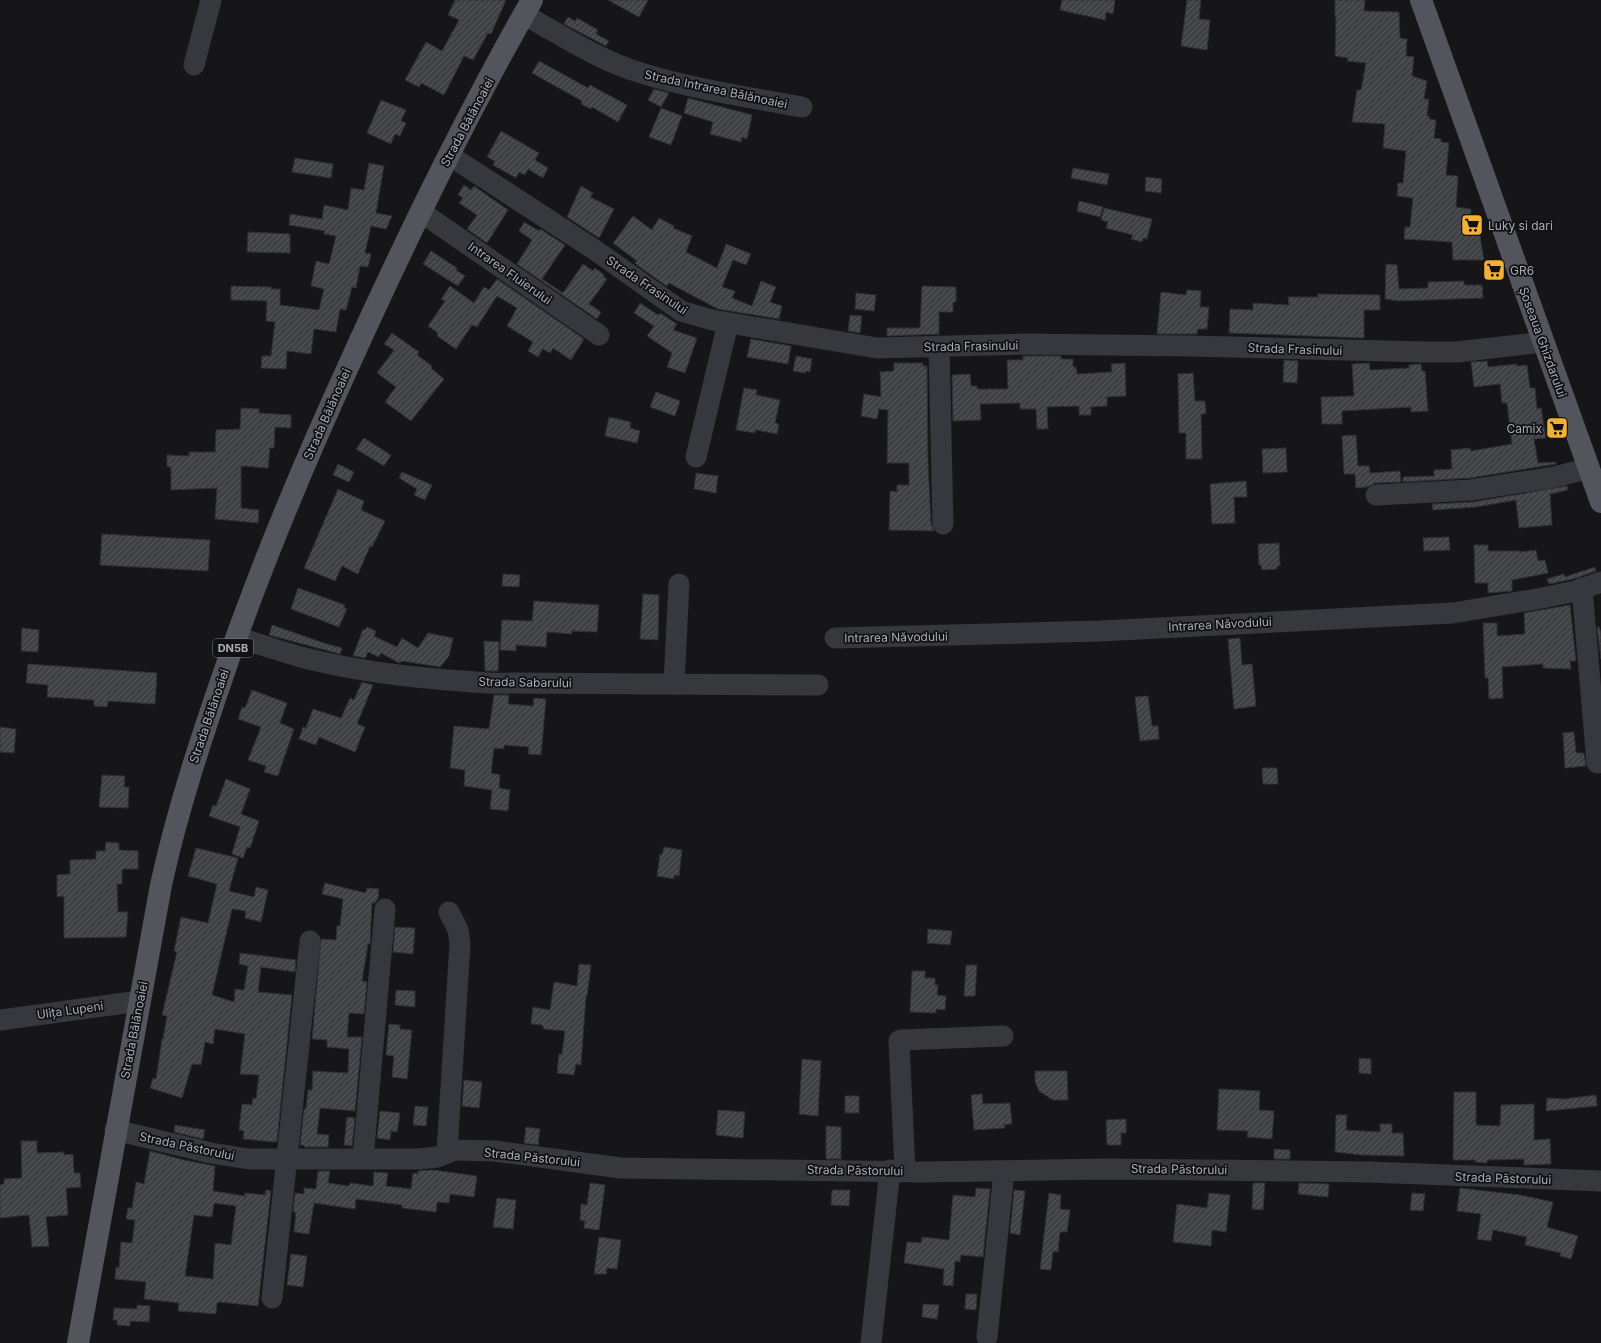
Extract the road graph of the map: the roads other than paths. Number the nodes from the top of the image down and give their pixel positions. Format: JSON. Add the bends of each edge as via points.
{"nodes":[{"id":1,"x":211,"y":0,"type":"edge"},
{"id":2,"x":1421,"y":0,"type":"edge"},
{"id":3,"x":528,"y":7,"type":"edge"},
{"id":4,"x":194,"y":65,"type":"dead end"},
{"id":5,"x":802,"y":108,"type":"dead end"},
{"id":6,"x":449,"y":155,"type":"junction"},
{"id":7,"x":421,"y":212,"type":"junction"},
{"id":8,"x":728,"y":323,"type":"junction"},
{"id":9,"x":599,"y":335,"type":"dead end"},
{"id":10,"x":1543,"y":342,"type":"junction"},
{"id":11,"x":939,"y":346,"type":"junction"},
{"id":12,"x":696,"y":457,"type":"dead end"},
{"id":13,"x":1589,"y":468,"type":"junction"},
{"id":14,"x":1376,"y":495,"type":"dead end"},
{"id":15,"x":1601,"y":502,"type":"edge"},
{"id":16,"x":943,"y":524,"type":"dead end"},
{"id":17,"x":679,"y":584,"type":"dead end"},
{"id":18,"x":1592,"y":585,"type":"edge"},
{"id":19,"x":237,"y":637,"type":"junction"},
{"id":20,"x":835,"y":638,"type":"dead end"},
{"id":21,"x":674,"y":683,"type":"junction"},
{"id":22,"x":818,"y":685,"type":"dead end"},
{"id":23,"x":1597,"y":763,"type":"dead end"},
{"id":24,"x":385,"y":909,"type":"dead end"},
{"id":25,"x":449,"y":912,"type":"dead end"},
{"id":26,"x":310,"y":941,"type":"dead end"},
{"id":27,"x":140,"y":1001,"type":"junction"},
{"id":28,"x":0,"y":1020,"type":"edge"},
{"id":29,"x":1003,"y":1036,"type":"dead end"},
{"id":30,"x":115,"y":1130,"type":"junction"},
{"id":31,"x":447,"y":1152,"type":"junction"},
{"id":32,"x":287,"y":1160,"type":"junction"},
{"id":33,"x":363,"y":1160,"type":"junction"},
{"id":34,"x":897,"y":1171,"type":"junction"},
{"id":35,"x":1004,"y":1171,"type":"junction"},
{"id":36,"x":1601,"y":1181,"type":"edge"},
{"id":37,"x":272,"y":1298,"type":"dead end"},
{"id":38,"x":987,"y":1337,"type":"dead end"},
{"id":39,"x":78,"y":1343,"type":"edge"},
{"id":40,"x":871,"y":1343,"type":"edge"}],
"edges":[{"from":1,"to":4,"type":"street"},
{"from":2,"to":10,"type":"main road","name":"Șoseaua Ghizdarului"},
{"from":3,"to":5,"type":"street","name":"Strada Intrarea Bălănoaiei","via":[[614,62],[640,73],[693,87]]},
{"from":3,"to":6,"type":"main road","name":"Strada Bălănoaiei","number":"DN5B"},
{"from":6,"to":7,"type":"main road","name":"Strada Bălănoaiei","number":"DN5B"},
{"from":6,"to":8,"type":"street","name":"Strada Frasinului","via":[[595,250],[681,311]]},
{"from":7,"to":9,"type":"street","name":"Intrarea Fluierului"},
{"from":7,"to":19,"type":"main road","name":"Strada Bălănoaiei","number":"DN5B","via":[[314,442]]},
{"from":8,"to":11,"type":"street","name":"Strada Frasinului","via":[[877,348]]},
{"from":8,"to":12,"type":"street"},
{"from":10,"to":11,"type":"street","name":"Strada Frasinului","via":[[1457,352],[1026,344]]},
{"from":10,"to":13,"type":"main road","name":"Șoseaua Ghizdarului"},
{"from":11,"to":16,"type":"street"},
{"from":13,"to":14,"type":"street","via":[[1555,477],[1472,490]]},
{"from":13,"to":15,"type":"main road","name":"Șoseaua Ghizdarului"},
{"from":17,"to":21,"type":"street"},
{"from":18,"to":20,"type":"street","name":"Intrarea Năvodului","via":[[1542,598],[1453,613],[1418,616],[1100,631]]},
{"from":18,"to":23,"type":"street"},
{"from":19,"to":21,"type":"street","name":"Strada Sabarului","via":[[311,660],[404,676],[489,683]]},
{"from":19,"to":27,"type":"main road","name":"Strada Bălănoaiei","number":"DN5B","via":[[179,810],[161,885]]},
{"from":21,"to":22,"type":"street","name":"Strada Sabarului"},
{"from":24,"to":33,"type":"street"},
{"from":25,"to":31,"type":"street","via":[[458,930],[460,943]]},
{"from":26,"to":32,"type":"street"},
{"from":27,"to":28,"type":"street","name":"Ulița Lupeni"},
{"from":27,"to":30,"type":"main road","name":"Strada Bălănoaiei","number":"DN5B"},
{"from":29,"to":34,"type":"street","via":[[899,1042]]},
{"from":30,"to":32,"type":"street","name":"Strada Păstorului","via":[[211,1153],[249,1159]]},
{"from":30,"to":39,"type":"main road","name":"Strada Bălănoaiei","number":"DN5B"},
{"from":31,"to":33,"type":"street","name":"Strada Păstorului","via":[[430,1158]]},
{"from":31,"to":34,"type":"street","name":"Strada Păstorului","via":[[495,1151],[620,1168]]},
{"from":32,"to":33,"type":"street","name":"Strada Păstorului"},
{"from":32,"to":37,"type":"street"},
{"from":34,"to":35,"type":"street","name":"Strada Păstorului"},
{"from":34,"to":40,"type":"street"},
{"from":35,"to":36,"type":"street","name":"Strada Păstorului","via":[[1105,1169],[1369,1172]]},
{"from":35,"to":38,"type":"street"}]}
